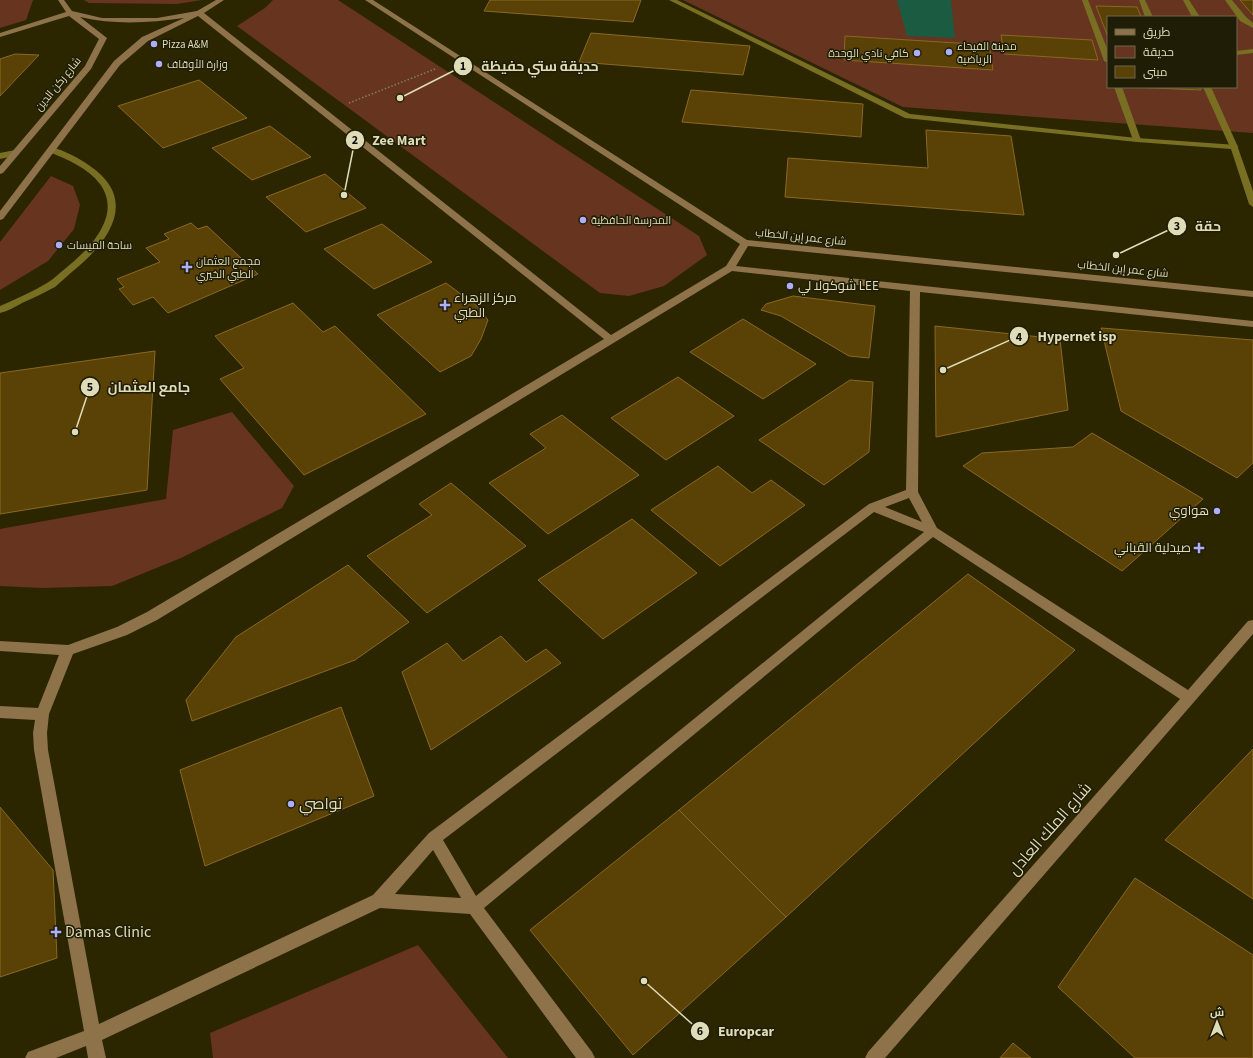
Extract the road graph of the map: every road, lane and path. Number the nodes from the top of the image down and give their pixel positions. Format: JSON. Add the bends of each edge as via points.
{"nodes":[{"id":1,"x":61,"y":0,"type":"edge"},
{"id":2,"x":221,"y":0,"type":"edge"},
{"id":3,"x":368,"y":0,"type":"edge"},
{"id":4,"x":672,"y":0,"type":"edge"},
{"id":5,"x":1085,"y":0,"type":"edge"},
{"id":6,"x":1142,"y":0,"type":"edge"},
{"id":7,"x":1186,"y":0,"type":"edge"},
{"id":8,"x":1228,"y":0,"type":"edge"},
{"id":9,"x":70,"y":13,"type":"junction"},
{"id":10,"x":199,"y":13,"type":"junction"},
{"id":11,"x":1149,"y":16,"type":"edge"},
{"id":12,"x":1195,"y":16,"type":"edge"},
{"id":13,"x":1253,"y":26,"type":"edge"},
{"id":14,"x":0,"y":35,"type":"edge"},
{"id":15,"x":1253,"y":51,"type":"edge"},
{"id":16,"x":1237,"y":53,"type":"edge"},
{"id":17,"x":461,"y":59,"type":"junction"},
{"id":18,"x":1107,"y":59,"type":"edge"},
{"id":19,"x":1118,"y":88,"type":"edge"},
{"id":20,"x":1207,"y":88,"type":"edge"},
{"id":21,"x":324,"y":113,"type":"junction"},
{"id":22,"x":1137,"y":140,"type":"junction"},
{"id":23,"x":1234,"y":147,"type":"junction"},
{"id":24,"x":52,"y":150,"type":"junction"},
{"id":25,"x":15,"y":153,"type":"junction"},
{"id":26,"x":0,"y":156,"type":"edge"},
{"id":27,"x":0,"y":171,"type":"edge"},
{"id":28,"x":1253,"y":204,"type":"edge"},
{"id":29,"x":0,"y":217,"type":"edge"},
{"id":30,"x":745,"y":243,"type":"junction"},
{"id":31,"x":730,"y":268,"type":"junction"},
{"id":32,"x":915,"y":289,"type":"junction"},
{"id":33,"x":1253,"y":294,"type":"edge"},
{"id":34,"x":0,"y":310,"type":"edge"},
{"id":35,"x":1253,"y":324,"type":"edge"},
{"id":36,"x":610,"y":338,"type":"junction"},
{"id":37,"x":912,"y":492,"type":"junction"},
{"id":38,"x":873,"y":507,"type":"junction"},
{"id":39,"x":933,"y":531,"type":"junction"},
{"id":40,"x":1253,"y":625,"type":"edge"},
{"id":41,"x":0,"y":646,"type":"edge"},
{"id":42,"x":68,"y":650,"type":"junction"},
{"id":43,"x":1189,"y":698,"type":"junction"},
{"id":44,"x":0,"y":712,"type":"edge"},
{"id":45,"x":42,"y":714,"type":"junction"},
{"id":46,"x":434,"y":838,"type":"junction"},
{"id":47,"x":379,"y":900,"type":"junction"},
{"id":48,"x":474,"y":907,"type":"junction"},
{"id":49,"x":94,"y":1035,"type":"junction"},
{"id":50,"x":34,"y":1058,"type":"edge"},
{"id":51,"x":97,"y":1058,"type":"edge"},
{"id":52,"x":586,"y":1058,"type":"edge"},
{"id":53,"x":874,"y":1058,"type":"edge"}],
"edges":[{"from":1,"to":9,"type":"main road"},
{"from":2,"to":10,"type":"main road"},
{"from":3,"to":17,"type":"main road","name":"شارع عمر إبن الخطاب"},
{"from":4,"to":22,"type":"street","via":[[908,116]]},
{"from":5,"to":18,"type":"street"},
{"from":6,"to":11,"type":"street"},
{"from":7,"to":12,"type":"street"},
{"from":8,"to":13,"type":"street","via":[[1243,19]]},
{"from":9,"to":10,"type":"main road","via":[[102,20],[157,20]]},
{"from":9,"to":14,"type":"main road"},
{"from":9,"to":25,"type":"main road","name":"شارع ركن الدين","via":[[103,38],[88,67]]},
{"from":10,"to":21,"type":"main road"},
{"from":10,"to":24,"type":"main road","via":[[146,40],[117,63]]},
{"from":15,"to":16,"type":"street"},
{"from":17,"to":21,"type":"path"},
{"from":17,"to":30,"type":"main road","name":"شارع عمر إبن الخطاب"},
{"from":19,"to":22,"type":"street"},
{"from":20,"to":23,"type":"street"},
{"from":21,"to":36,"type":"main road"},
{"from":22,"to":23,"type":"street"},
{"from":23,"to":28,"type":"street"},
{"from":24,"to":29,"type":"main road"},
{"from":24,"to":34,"type":"street","via":[[94,172],[108,189],[112,208],[105,233],[88,254],[50,286]]},
{"from":25,"to":26,"type":"street"},
{"from":25,"to":27,"type":"main road","name":"شارع ركن الدين"},
{"from":30,"to":31,"type":"main road"},
{"from":30,"to":33,"type":"main road","name":"شارع عمر إبن الخطاب"},
{"from":31,"to":32,"type":"main road"},
{"from":31,"to":36,"type":"main road"},
{"from":32,"to":35,"type":"main road"},
{"from":32,"to":37,"type":"main road"},
{"from":36,"to":42,"type":"main road","via":[[152,616],[122,631]]},
{"from":37,"to":38,"type":"main road"},
{"from":37,"to":39,"type":"main road"},
{"from":38,"to":39,"type":"main road"},
{"from":38,"to":46,"type":"main road"},
{"from":39,"to":43,"type":"main road"},
{"from":39,"to":48,"type":"main road"},
{"from":40,"to":43,"type":"main road","name":"شارع الملك العادل"},
{"from":41,"to":42,"type":"main road"},
{"from":42,"to":45,"type":"main road"},
{"from":43,"to":53,"type":"main road","name":"شارع الملك العادل"},
{"from":44,"to":45,"type":"main road"},
{"from":45,"to":49,"type":"main road","via":[[41,750]]},
{"from":46,"to":47,"type":"main road"},
{"from":46,"to":48,"type":"main road"},
{"from":47,"to":48,"type":"main road"},
{"from":47,"to":49,"type":"main road"},
{"from":48,"to":52,"type":"main road"},
{"from":49,"to":50,"type":"main road"},
{"from":49,"to":51,"type":"main road"}]}
